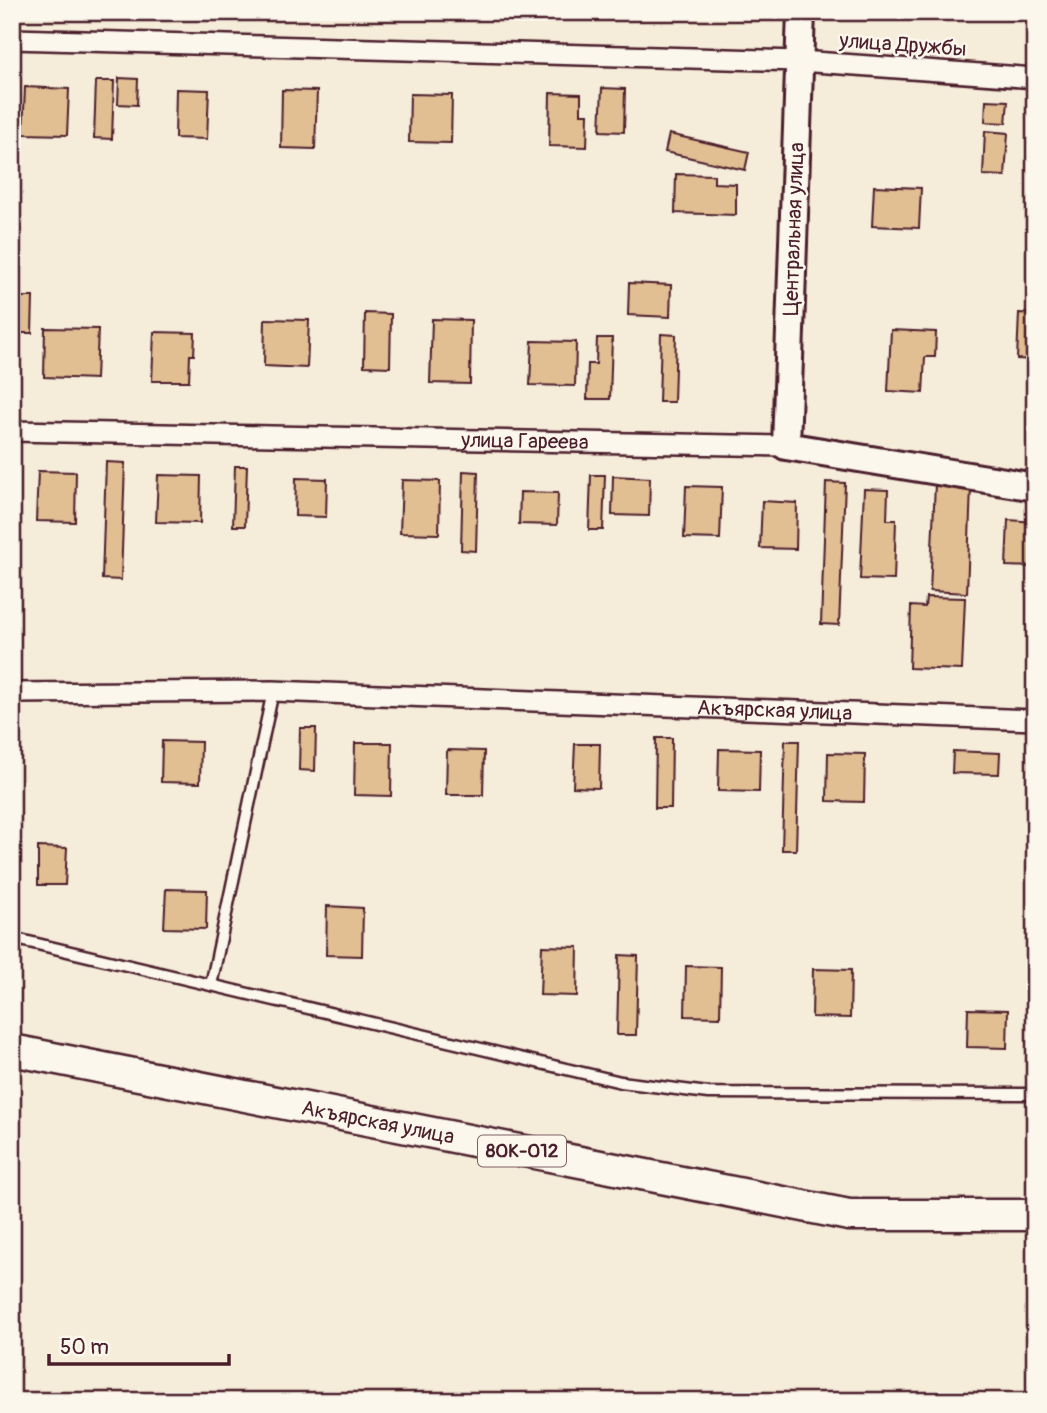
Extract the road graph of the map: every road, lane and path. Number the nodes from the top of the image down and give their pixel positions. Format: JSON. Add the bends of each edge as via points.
{"nodes":[{"id":1,"x":801,"y":12,"type":"edge"},
{"id":2,"x":12,"y":40,"type":"edge"},
{"id":3,"x":800,"y":61,"type":"junction"},
{"id":4,"x":1035,"y":78,"type":"edge"},
{"id":5,"x":12,"y":431,"type":"edge"},
{"id":6,"x":786,"y":446,"type":"junction"},
{"id":7,"x":1035,"y":487,"type":"edge"},
{"id":8,"x":273,"y":691,"type":"junction"},
{"id":9,"x":12,"y":693,"type":"edge"},
{"id":10,"x":1035,"y":720,"type":"edge"},
{"id":11,"x":12,"y":938,"type":"edge"},
{"id":12,"x":211,"y":985,"type":"junction"},
{"id":13,"x":12,"y":1050,"type":"edge"},
{"id":14,"x":1035,"y":1094,"type":"edge"},
{"id":15,"x":1035,"y":1215,"type":"edge"}],
"edges":[{"from":1,"to":3,"type":"street","name":"Центральная улица"},
{"from":2,"to":3,"type":"street","name":"улица Дружбы"},
{"from":3,"to":4,"type":"street","name":"улица Дружбы"},
{"from":3,"to":6,"type":"street","name":"Центральная улица"},
{"from":5,"to":6,"type":"street","name":"улица Гареева"},
{"from":6,"to":7,"type":"street","name":"улица Гареева"},
{"from":8,"to":9,"type":"street","name":"Акъярская улица"},
{"from":8,"to":10,"type":"street","name":"Акъярская улица"},
{"from":8,"to":12,"type":"lane"},
{"from":11,"to":12,"type":"lane"},
{"from":12,"to":14,"type":"lane","via":[[621,1082],[708,1093]]},
{"from":13,"to":15,"type":"main road","name":"Акъярская улица","number":"80К-012","via":[[849,1215]]}]}
